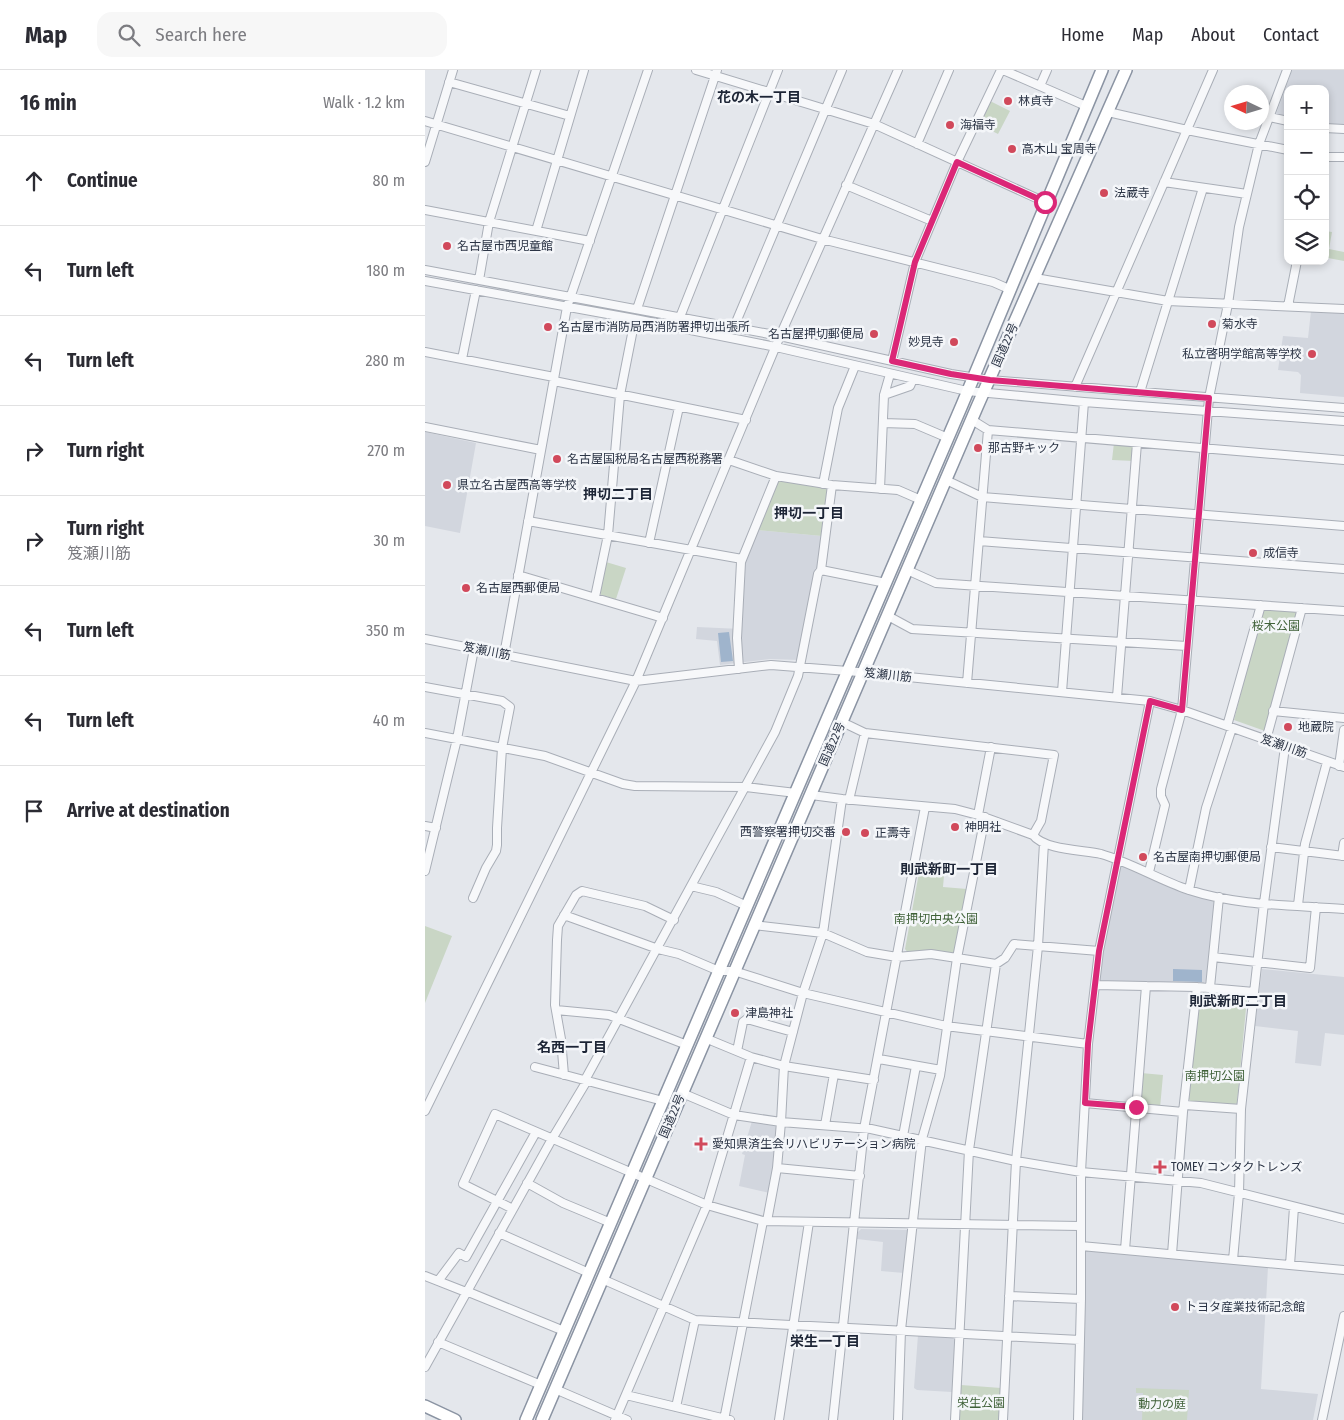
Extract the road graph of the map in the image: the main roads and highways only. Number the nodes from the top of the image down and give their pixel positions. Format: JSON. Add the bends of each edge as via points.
{"nodes":[{"id":1,"x":1102,"y":70,"type":"edge"},
{"id":2,"x":1126,"y":70,"type":"edge"},
{"id":3,"x":425,"y":1406,"type":"edge"},
{"id":4,"x":455,"y":1420,"type":"edge"},
{"id":5,"x":526,"y":1420,"type":"edge"},
{"id":6,"x":542,"y":1420,"type":"edge"}],
"edges":[{"from":1,"to":5,"type":"highway","name":"国道22号","via":[[948,438]]},
{"from":2,"to":6,"type":"highway","name":"国道22号"},
{"from":3,"to":4,"type":"highway"}]}
